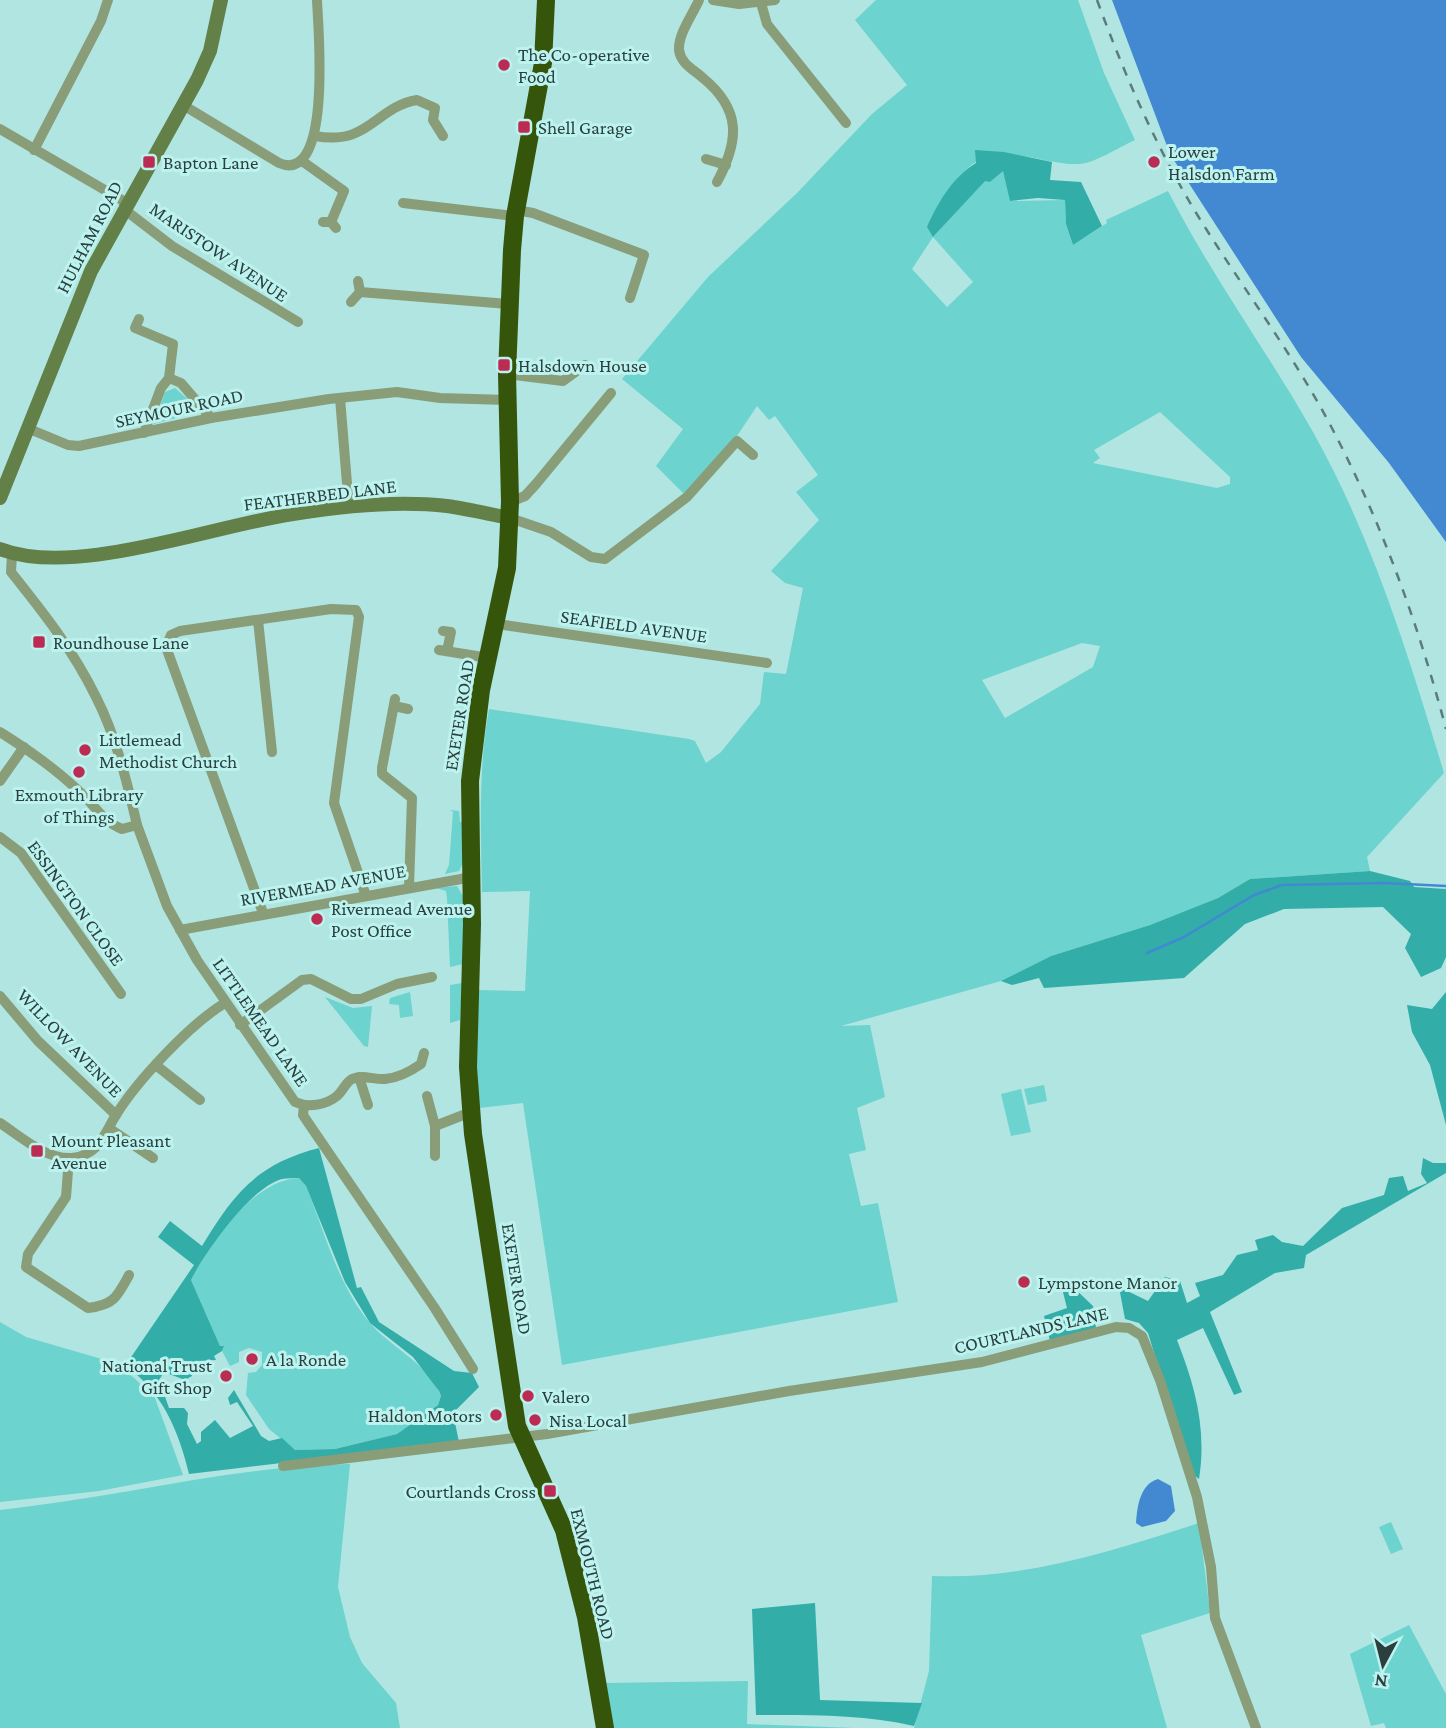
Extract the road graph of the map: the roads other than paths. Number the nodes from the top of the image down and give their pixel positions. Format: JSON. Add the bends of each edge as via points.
{"nodes":[{"id":1,"x":108,"y":0,"type":"edge"},
{"id":2,"x":221,"y":0,"type":"edge"},
{"id":3,"x":317,"y":0,"type":"edge"},
{"id":4,"x":545,"y":0,"type":"edge"},
{"id":5,"x":699,"y":0,"type":"edge"},
{"id":6,"x":713,"y":0,"type":"edge"},
{"id":7,"x":775,"y":0,"type":"edge"},
{"id":8,"x":761,"y":3,"type":"junction"},
{"id":9,"x":844,"y":102,"type":"dead end"},
{"id":10,"x":183,"y":105,"type":"junction"},
{"id":11,"x":835,"y":109,"type":"junction"},
{"id":12,"x":846,"y":123,"type":"dead end"},
{"id":13,"x":0,"y":129,"type":"edge"},
{"id":14,"x":315,"y":136,"type":"junction"},
{"id":15,"x":443,"y":136,"type":"dead end"},
{"id":16,"x":34,"y":150,"type":"junction"},
{"id":17,"x":706,"y":159,"type":"dead end"},
{"id":18,"x":302,"y":161,"type":"junction"},
{"id":19,"x":726,"y":165,"type":"junction"},
{"id":20,"x":717,"y":182,"type":"dead end"},
{"id":21,"x":403,"y":204,"type":"dead end"},
{"id":22,"x":126,"y":205,"type":"junction"},
{"id":23,"x":516,"y":213,"type":"junction"},
{"id":24,"x":330,"y":224,"type":"dead end"},
{"id":25,"x":358,"y":281,"type":"dead end"},
{"id":26,"x":359,"y":292,"type":"junction"},
{"id":27,"x":630,"y":298,"type":"dead end"},
{"id":28,"x":351,"y":302,"type":"dead end"},
{"id":29,"x":508,"y":303,"type":"junction"},
{"id":30,"x":139,"y":319,"type":"dead end"},
{"id":31,"x":298,"y":322,"type":"dead end"},
{"id":32,"x":584,"y":365,"type":"dead end"},
{"id":33,"x":507,"y":374,"type":"junction"},
{"id":34,"x":169,"y":378,"type":"junction"},
{"id":35,"x":611,"y":393,"type":"dead end"},
{"id":36,"x":340,"y":398,"type":"junction"},
{"id":37,"x":507,"y":400,"type":"junction"},
{"id":38,"x":211,"y":418,"type":"junction"},
{"id":39,"x":27,"y":428,"type":"junction"},
{"id":40,"x":144,"y":433,"type":"junction"},
{"id":41,"x":753,"y":456,"type":"dead end"},
{"id":42,"x":0,"y":498,"type":"edge"},
{"id":43,"x":349,"y":508,"type":"junction"},
{"id":44,"x":510,"y":510,"type":"junction"},
{"id":45,"x":6,"y":551,"type":"edge"},
{"id":46,"x":258,"y":620,"type":"junction"},
{"id":47,"x":497,"y":624,"type":"junction"},
{"id":48,"x":443,"y":631,"type":"dead end"},
{"id":49,"x":489,"y":658,"type":"junction"},
{"id":50,"x":767,"y":663,"type":"dead end"},
{"id":51,"x":408,"y":709,"type":"dead end"},
{"id":52,"x":0,"y":732,"type":"edge"},
{"id":53,"x":259,"y":743,"type":"dead end"},
{"id":54,"x":24,"y":747,"type":"junction"},
{"id":55,"x":0,"y":780,"type":"edge"},
{"id":56,"x":137,"y":825,"type":"junction"},
{"id":57,"x":0,"y":837,"type":"edge"},
{"id":58,"x":472,"y":877,"type":"junction"},
{"id":59,"x":410,"y":887,"type":"junction"},
{"id":60,"x":366,"y":895,"type":"junction"},
{"id":61,"x":263,"y":913,"type":"junction"},
{"id":62,"x":180,"y":930,"type":"junction"},
{"id":63,"x":432,"y":977,"type":"dead end"},
{"id":64,"x":121,"y":994,"type":"dead end"},
{"id":65,"x":0,"y":996,"type":"edge"},
{"id":66,"x":225,"y":1003,"type":"junction"},
{"id":67,"x":240,"y":1025,"type":"junction"},
{"id":68,"x":425,"y":1053,"type":"dead end"},
{"id":69,"x":157,"y":1066,"type":"junction"},
{"id":70,"x":359,"y":1077,"type":"junction"},
{"id":71,"x":426,"y":1096,"type":"dead end"},
{"id":72,"x":200,"y":1100,"type":"dead end"},
{"id":73,"x":368,"y":1105,"type":"dead end"},
{"id":74,"x":304,"y":1106,"type":"junction"},
{"id":75,"x":471,"y":1112,"type":"junction"},
{"id":76,"x":116,"y":1115,"type":"junction"},
{"id":77,"x":0,"y":1123,"type":"edge"},
{"id":78,"x":435,"y":1126,"type":"junction"},
{"id":79,"x":110,"y":1129,"type":"junction"},
{"id":80,"x":435,"y":1156,"type":"dead end"},
{"id":81,"x":69,"y":1158,"type":"junction"},
{"id":82,"x":153,"y":1158,"type":"dead end"},
{"id":83,"x":129,"y":1275,"type":"dead end"},
{"id":84,"x":473,"y":1369,"type":"dead end"},
{"id":85,"x":522,"y":1437,"type":"junction"},
{"id":86,"x":283,"y":1466,"type":"dead end"},
{"id":87,"x":605,"y":1728,"type":"edge"},
{"id":88,"x":1256,"y":1728,"type":"edge"}],
"edges":[{"from":1,"to":16,"type":"street"},
{"from":2,"to":10,"type":"street","name":"HULHAM ROAD","via":[[210,51]]},
{"from":3,"to":14,"type":"street","via":[[319,117]]},
{"from":4,"to":23,"type":"highway","name":"EXETER ROAD","via":[[543,63]]},
{"from":5,"to":19,"type":"street","via":[[681,37],[679,52],[714,88],[728,111],[735,132]]},
{"from":6,"to":8,"type":"street"},
{"from":7,"to":8,"type":"street"},
{"from":8,"to":11,"type":"street","via":[[767,24]]},
{"from":9,"to":11,"type":"street"},
{"from":10,"to":18,"type":"street","via":[[279,163]]},
{"from":10,"to":22,"type":"street","name":"HULHAM ROAD"},
{"from":11,"to":12,"type":"street"},
{"from":13,"to":16,"type":"street"},
{"from":14,"to":15,"type":"street","via":[[331,139],[356,134],[417,100],[435,108],[432,120]]},
{"from":14,"to":18,"type":"street"},
{"from":16,"to":22,"type":"street"},
{"from":17,"to":19,"type":"street"},
{"from":18,"to":24,"type":"street","via":[[344,191]]},
{"from":19,"to":20,"type":"street"},
{"from":21,"to":23,"type":"street"},
{"from":22,"to":31,"type":"street","name":"MARISTOW AVENUE","via":[[172,246]]},
{"from":22,"to":39,"type":"street","name":"HULHAM ROAD","via":[[91,271]]},
{"from":23,"to":27,"type":"street","via":[[533,213],[644,255]]},
{"from":23,"to":29,"type":"highway","name":"EXETER ROAD"},
{"from":25,"to":26,"type":"street"},
{"from":26,"to":28,"type":"street"},
{"from":26,"to":29,"type":"street"},
{"from":29,"to":33,"type":"highway","name":"EXETER ROAD"},
{"from":30,"to":34,"type":"street","via":[[135,328],[173,344]]},
{"from":32,"to":33,"type":"street","via":[[563,381]]},
{"from":33,"to":37,"type":"highway","name":"EXETER ROAD"},
{"from":34,"to":38,"type":"street","via":[[181,383]]},
{"from":34,"to":40,"type":"street","via":[[160,388]]},
{"from":35,"to":44,"type":"street"},
{"from":36,"to":37,"type":"street","name":"SEYMOUR ROAD","via":[[397,392]]},
{"from":36,"to":38,"type":"street","name":"SEYMOUR ROAD"},
{"from":36,"to":43,"type":"street"},
{"from":37,"to":44,"type":"highway","name":"EXETER ROAD"},
{"from":38,"to":40,"type":"street","name":"SEYMOUR ROAD"},
{"from":39,"to":40,"type":"street","name":"SEYMOUR ROAD","via":[[79,446]]},
{"from":39,"to":42,"type":"street","name":"HULHAM ROAD"},
{"from":41,"to":44,"type":"street","name":"FEATHERBED LANE","via":[[737,441],[687,497],[605,559],[591,557]]},
{"from":43,"to":44,"type":"street","name":"FEATHERBED LANE","via":[[421,504]]},
{"from":43,"to":45,"type":"street","name":"FEATHERBED LANE","via":[[243,523],[82,557],[40,559]]},
{"from":44,"to":47,"type":"highway","name":"EXETER ROAD","via":[[507,568]]},
{"from":45,"to":56,"type":"street","via":[[11,572],[43,611],[97,698]]},
{"from":46,"to":53,"type":"street","via":[[272,747]]},
{"from":46,"to":60,"type":"street","via":[[349,607],[359,617],[334,803]]},
{"from":46,"to":61,"type":"street","via":[[180,631],[171,635],[166,647]]},
{"from":47,"to":49,"type":"highway","name":"EXETER ROAD"},
{"from":47,"to":50,"type":"street","name":"SEAFIELD AVENUE"},
{"from":48,"to":49,"type":"street","via":[[451,632],[443,651]]},
{"from":49,"to":58,"type":"highway","name":"EXETER ROAD","via":[[470,781]]},
{"from":51,"to":59,"type":"street","via":[[395,703],[382,774],[412,798]]},
{"from":52,"to":54,"type":"street"},
{"from":54,"to":55,"type":"street"},
{"from":54,"to":56,"type":"street","via":[[85,797],[104,820],[122,829]]},
{"from":56,"to":62,"type":"street","name":"LITTLEMEAD LANE"},
{"from":57,"to":64,"type":"street","name":"ESSINGTON CLOSE","via":[[21,853]]},
{"from":58,"to":59,"type":"street","name":"RIVERMEAD AVENUE"},
{"from":58,"to":75,"type":"highway","name":"EXETER ROAD"},
{"from":59,"to":60,"type":"street","name":"RIVERMEAD AVENUE"},
{"from":60,"to":61,"type":"street","name":"RIVERMEAD AVENUE"},
{"from":61,"to":62,"type":"street","name":"RIVERMEAD AVENUE"},
{"from":62,"to":66,"type":"street","name":"LITTLEMEAD LANE"},
{"from":63,"to":67,"type":"street","via":[[397,984],[361,999],[302,979]]},
{"from":65,"to":76,"type":"street","name":"WILLOW AVENUE","via":[[38,1041]]},
{"from":66,"to":67,"type":"street","name":"LITTLEMEAD LANE"},
{"from":66,"to":69,"type":"street","via":[[197,1024]]},
{"from":67,"to":74,"type":"street","name":"LITTLEMEAD LANE","via":[[290,1097]]},
{"from":68,"to":70,"type":"street","via":[[421,1064],[398,1076]]},
{"from":69,"to":72,"type":"street"},
{"from":69,"to":76,"type":"street"},
{"from":70,"to":73,"type":"street"},
{"from":70,"to":74,"type":"street","via":[[335,1097]]},
{"from":71,"to":78,"type":"street"},
{"from":74,"to":84,"type":"street","name":"LITTLEMEAD LANE","via":[[303,1115]]},
{"from":75,"to":78,"type":"street"},
{"from":75,"to":85,"type":"highway","name":"EXETER ROAD","via":[[515,1415]]},
{"from":76,"to":79,"type":"street"},
{"from":77,"to":81,"type":"street","via":[[47,1153]]},
{"from":78,"to":80,"type":"street"},
{"from":79,"to":81,"type":"street","via":[[94,1149]]},
{"from":79,"to":82,"type":"street"},
{"from":81,"to":83,"type":"street","via":[[66,1197],[28,1255],[26,1267],[88,1308],[107,1306]]},
{"from":85,"to":86,"type":"street","name":"COURTLANDS LANE"},
{"from":85,"to":87,"type":"highway","name":"EXMOUTH ROAD","via":[[564,1530],[586,1617]]},
{"from":85,"to":88,"type":"street","name":"COURTLANDS LANE","via":[[982,1362],[1116,1327],[1129,1328],[1142,1336],[1200,1494],[1215,1618]]}]}
